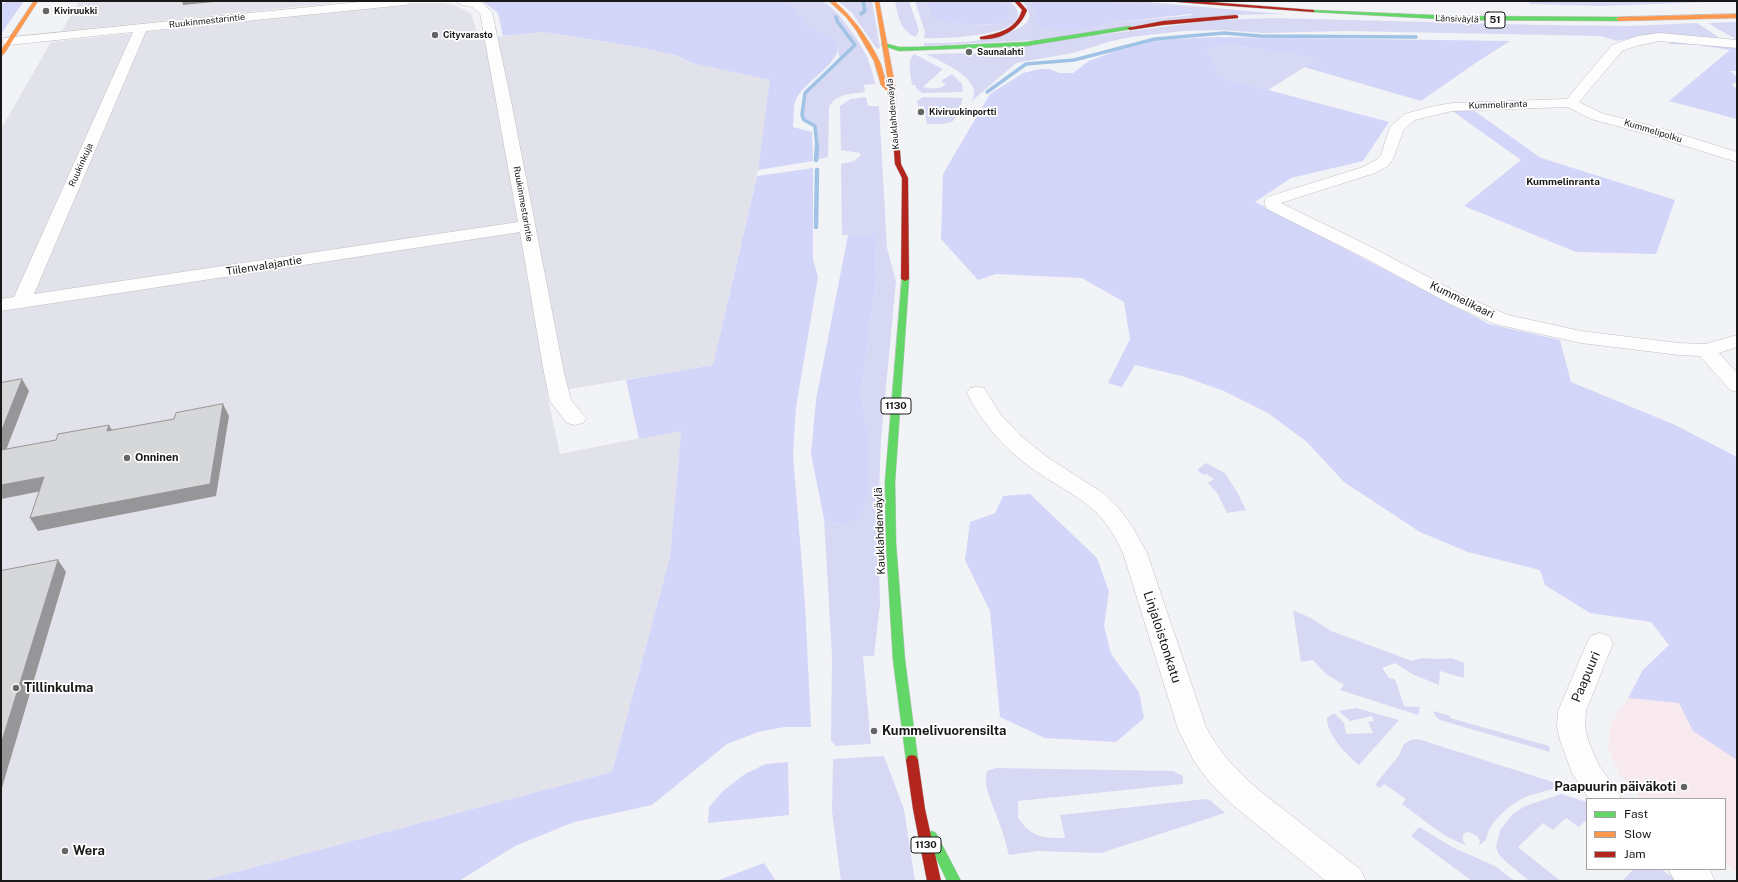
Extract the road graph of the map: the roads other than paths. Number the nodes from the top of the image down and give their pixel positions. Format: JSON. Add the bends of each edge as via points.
{"nodes":[{"id":1,"x":36,"y":1,"type":"edge"},
{"id":2,"x":405,"y":1,"type":"edge"},
{"id":3,"x":463,"y":1,"type":"edge"},
{"id":4,"x":831,"y":1,"type":"edge"},
{"id":5,"x":877,"y":1,"type":"edge"},
{"id":6,"x":1016,"y":1,"type":"edge"},
{"id":7,"x":1177,"y":1,"type":"edge"},
{"id":8,"x":1260,"y":1,"type":"edge"},
{"id":9,"x":1737,"y":8,"type":"edge"},
{"id":10,"x":1258,"y":16,"type":"dead end"},
{"id":11,"x":1389,"y":16,"type":"junction"},
{"id":12,"x":1737,"y":16,"type":"edge"},
{"id":13,"x":1242,"y":17,"type":"dead end"},
{"id":14,"x":141,"y":28,"type":"junction"},
{"id":15,"x":897,"y":38,"type":"dead end"},
{"id":16,"x":912,"y":39,"type":"dead end"},
{"id":17,"x":9,"y":42,"type":"junction"},
{"id":18,"x":884,"y":44,"type":"junction"},
{"id":19,"x":1736,"y":44,"type":"edge"},
{"id":20,"x":900,"y":52,"type":"junction"},
{"id":21,"x":1,"y":54,"type":"edge"},
{"id":22,"x":890,"y":88,"type":"junction"},
{"id":23,"x":1571,"y":103,"type":"junction"},
{"id":24,"x":1737,"y":157,"type":"edge"},
{"id":25,"x":910,"y":164,"type":"dead end"},
{"id":26,"x":905,"y":178,"type":"junction"},
{"id":27,"x":1274,"y":205,"type":"joint"},
{"id":28,"x":526,"y":226,"type":"junction"},
{"id":29,"x":21,"y":302,"type":"junction"},
{"id":30,"x":1,"y":305,"type":"edge"},
{"id":31,"x":1737,"y":341,"type":"edge"},
{"id":32,"x":1706,"y":350,"type":"junction"},
{"id":33,"x":1737,"y":386,"type":"edge"},
{"id":34,"x":977,"y":393,"type":"dead end"},
{"id":35,"x":575,"y":418,"type":"dead end"},
{"id":36,"x":1600,"y":643,"type":"dead end"},
{"id":37,"x":1605,"y":798,"type":"edge"},
{"id":38,"x":918,"y":809,"type":"junction"},
{"id":39,"x":1685,"y":870,"type":"edge"},
{"id":40,"x":934,"y":881,"type":"edge"},
{"id":41,"x":954,"y":881,"type":"edge"},
{"id":42,"x":1350,"y":881,"type":"edge"},
{"id":43,"x":1699,"y":881,"type":"edge"}],
"edges":[{"from":1,"to":17,"type":"main road"},
{"from":2,"to":14,"type":"street","name":"Ruukinmestarintie"},
{"from":3,"to":28,"type":"street","name":"Ruukinmestarintie","via":[[476,4],[486,12]]},
{"from":4,"to":22,"type":"main road","via":[[848,16],[871,49]]},
{"from":5,"to":18,"type":"main road","name":"Kauklahdenväylä","number":"1130"},
{"from":6,"to":16,"type":"main road","via":[[1025,10],[1023,21],[1003,33],[965,40]]},
{"from":7,"to":11,"type":"main road","name":"Länsiväylä","number":"51"},
{"from":8,"to":9,"type":"main road","name":"Länsiväylä","number":"51","via":[[1482,11],[1598,12]]},
{"from":10,"to":11,"type":"main road"},
{"from":11,"to":12,"type":"main road","name":"Länsiväylä","number":"51","via":[[1600,21]]},
{"from":13,"to":20,"type":"main road","via":[[1163,23],[1026,44]]},
{"from":14,"to":17,"type":"street","name":"Ruukinmestarintie"},
{"from":14,"to":29,"type":"street","name":"Ruukinkuja"},
{"from":15,"to":20,"type":"main road"},
{"from":17,"to":21,"type":"main road"},
{"from":18,"to":20,"type":"main road"},
{"from":18,"to":22,"type":"main road","name":"Kauklahdenväylä","number":"1130"},
{"from":19,"to":23,"type":"street","via":[[1659,37],[1631,42],[1617,48]]},
{"from":22,"to":26,"type":"main road","name":"Kauklahdenväylä","number":"1130","via":[[894,106],[898,164]]},
{"from":23,"to":24,"type":"street","name":"Kummelipolku","via":[[1593,114]]},
{"from":23,"to":27,"type":"street","name":"Kummeliranta","via":[[1452,107],[1410,117],[1397,127],[1388,156],[1382,163],[1363,172],[1273,200]]},
{"from":25,"to":26,"type":"main road","name":"Kauklahdenväylä","number":"1130"},
{"from":26,"to":38,"type":"main road","name":"Kauklahdenväylä","number":"1130","via":[[906,269],[890,482],[891,543],[899,660]]},
{"from":27,"to":32,"type":"street","name":"Kummelikaari","via":[[1459,301],[1502,320],[1581,337]]},
{"from":28,"to":29,"type":"street","name":"Tiilenvalajantie"},
{"from":28,"to":35,"type":"street","name":"Ruukinmestarintie","via":[[561,401]]},
{"from":29,"to":30,"type":"street","name":"Tiilenvalajantie"},
{"from":31,"to":32,"type":"street","name":"Kummelikaari"},
{"from":32,"to":33,"type":"street"},
{"from":34,"to":42,"type":"street","name":"Linjaloistonkatu","via":[[984,408],[1001,431],[1034,459],[1098,501],[1125,531],[1135,554],[1192,729],[1204,752],[1221,775],[1244,797]]},
{"from":36,"to":37,"type":"street","name":"Paapuuri","via":[[1572,711],[1571,727],[1587,773]]},
{"from":38,"to":40,"type":"main road","name":"Kauklahdenväylä","number":"1130"},
{"from":38,"to":41,"type":"main road"},
{"from":39,"to":43,"type":"street"}]}
